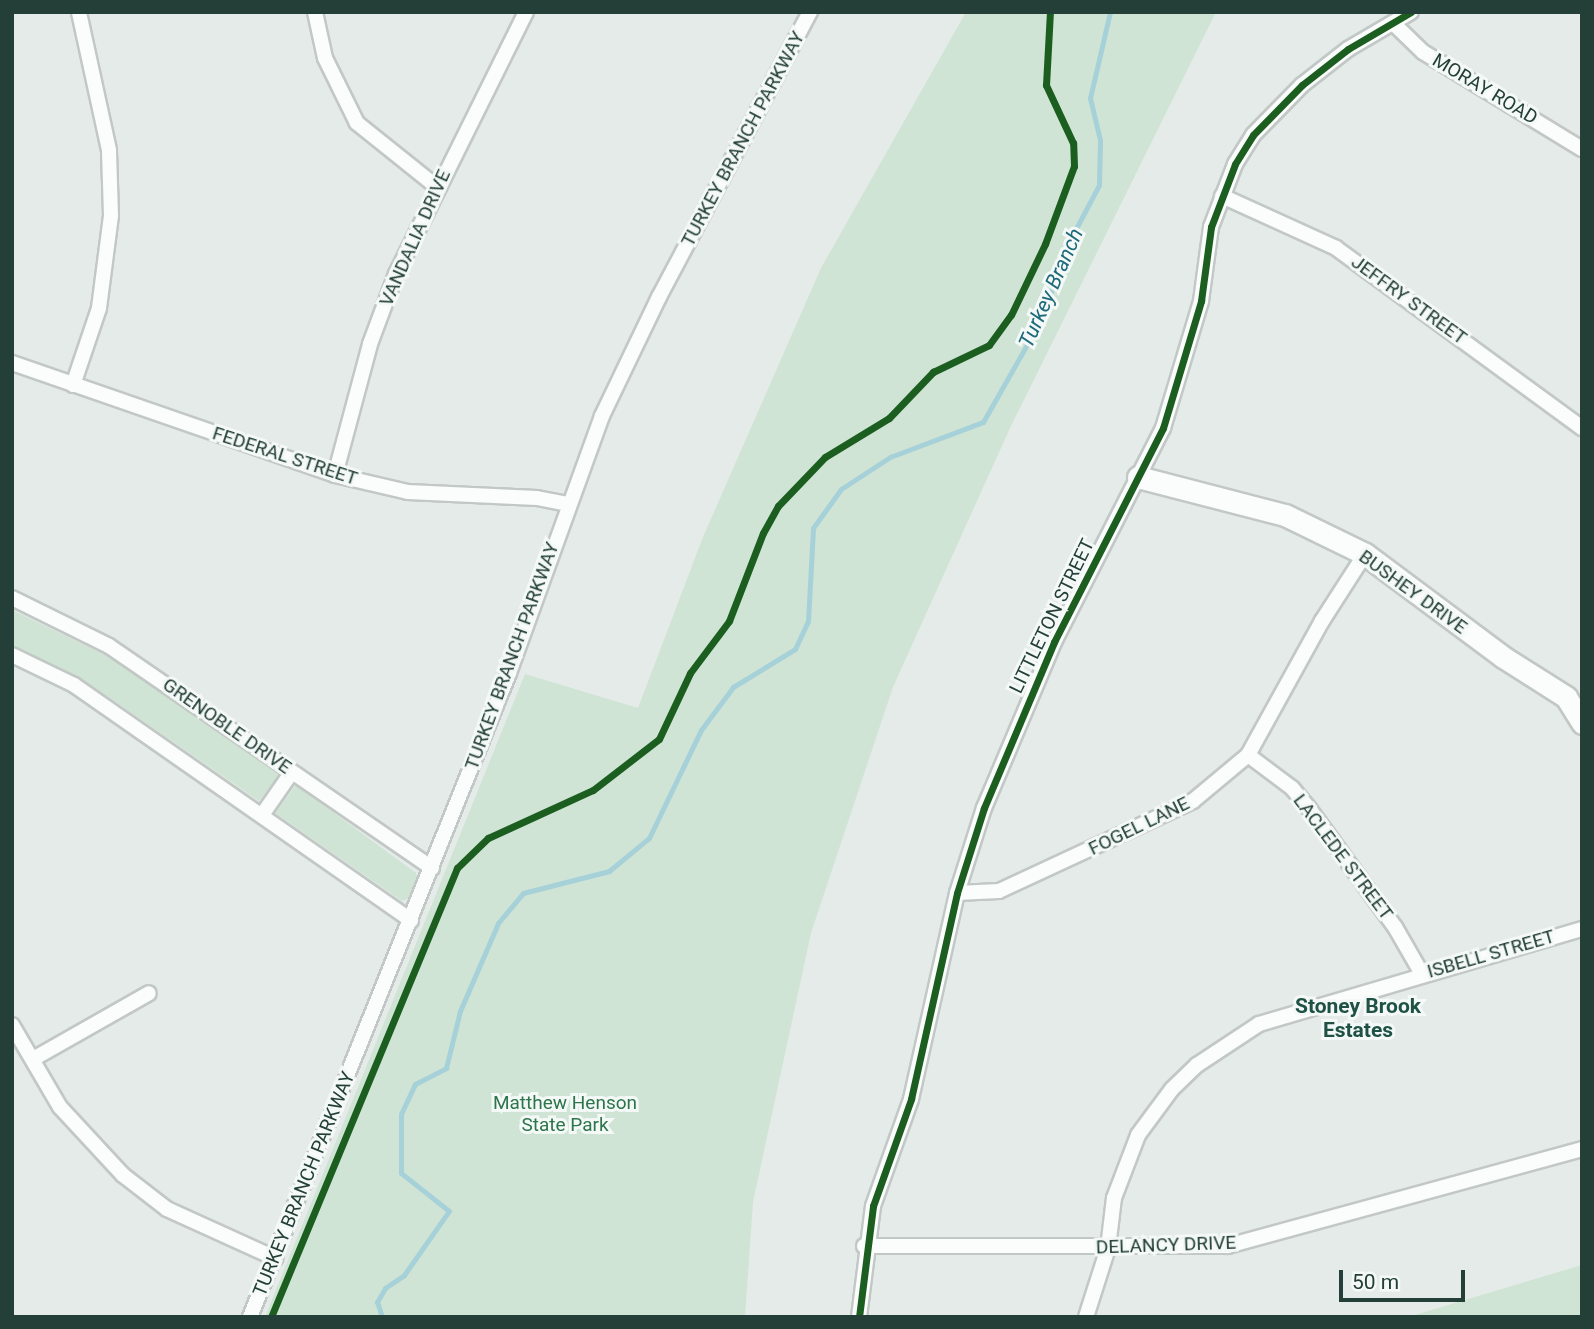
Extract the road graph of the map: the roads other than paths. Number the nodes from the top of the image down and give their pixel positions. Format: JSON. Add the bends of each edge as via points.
{"nodes":[{"id":1,"x":79,"y":12,"type":"edge"},
{"id":2,"x":315,"y":12,"type":"edge"},
{"id":3,"x":526,"y":12,"type":"edge"},
{"id":4,"x":810,"y":12,"type":"edge"},
{"id":5,"x":1411,"y":12,"type":"edge"},
{"id":6,"x":1393,"y":23,"type":"junction"},
{"id":7,"x":1582,"y":149,"type":"edge"},
{"id":8,"x":437,"y":187,"type":"junction"},
{"id":9,"x":1222,"y":196,"type":"junction"},
{"id":10,"x":12,"y":363,"type":"edge"},
{"id":11,"x":74,"y":385,"type":"junction"},
{"id":12,"x":1582,"y":428,"type":"edge"},
{"id":13,"x":335,"y":475,"type":"junction"},
{"id":14,"x":1138,"y":477,"type":"junction"},
{"id":15,"x":568,"y":505,"type":"junction"},
{"id":16,"x":1365,"y":554,"type":"junction"},
{"id":17,"x":12,"y":598,"type":"edge"},
{"id":18,"x":12,"y":655,"type":"edge"},
{"id":19,"x":1574,"y":695,"type":"edge"},
{"id":20,"x":1582,"y":723,"type":"edge"},
{"id":21,"x":1248,"y":755,"type":"junction"},
{"id":22,"x":292,"y":772,"type":"junction"},
{"id":23,"x":262,"y":815,"type":"junction"},
{"id":24,"x":432,"y":869,"type":"junction"},
{"id":25,"x":957,"y":892,"type":"junction"},
{"id":26,"x":411,"y":920,"type":"junction"},
{"id":27,"x":1582,"y":929,"type":"edge"},
{"id":28,"x":1422,"y":974,"type":"junction"},
{"id":29,"x":149,"y":993,"type":"dead end"},
{"id":30,"x":12,"y":1025,"type":"edge"},
{"id":31,"x":33,"y":1059,"type":"junction"},
{"id":32,"x":1582,"y":1149,"type":"edge"},
{"id":33,"x":864,"y":1246,"type":"junction"},
{"id":34,"x":1108,"y":1248,"type":"junction"},
{"id":35,"x":275,"y":1258,"type":"junction"},
{"id":36,"x":250,"y":1317,"type":"edge"},
{"id":37,"x":859,"y":1317,"type":"edge"},
{"id":38,"x":1086,"y":1317,"type":"edge"}],
"edges":[{"from":1,"to":11,"type":"street","via":[[109,150],[111,215],[99,307]]},
{"from":2,"to":8,"type":"street","via":[[341,98],[357,123]]},
{"from":3,"to":8,"type":"street","name":"VANDALIA DRIVE"},
{"from":4,"to":15,"type":"street","name":"TURKEY BRANCH PARKWAY","via":[[659,297],[602,416]]},
{"from":5,"to":6,"type":"street","name":"LITTLETON STREET"},
{"from":6,"to":7,"type":"street","name":"MORAY ROAD","via":[[1423,52]]},
{"from":6,"to":9,"type":"street","name":"LITTLETON STREET","via":[[1348,49],[1302,85],[1253,135]]},
{"from":8,"to":13,"type":"street","name":"VANDALIA DRIVE","via":[[396,274],[370,344]]},
{"from":9,"to":12,"type":"street","name":"JEFFRY STREET","via":[[1336,247]]},
{"from":9,"to":14,"type":"street","name":"LITTLETON STREET","via":[[1211,227],[1201,302],[1186,365],[1163,428]]},
{"from":10,"to":11,"type":"street","name":"FEDERAL STREET"},
{"from":11,"to":13,"type":"street","name":"FEDERAL STREET"},
{"from":13,"to":15,"type":"street","name":"FEDERAL STREET","via":[[408,492],[537,498]]},
{"from":14,"to":16,"type":"street","name":"BUSHEY DRIVE","via":[[1285,515]]},
{"from":14,"to":25,"type":"street","name":"LITTLETON STREET","via":[[1022,713]]},
{"from":15,"to":24,"type":"street","name":"TURKEY BRANCH PARKWAY","via":[[520,645]]},
{"from":16,"to":19,"type":"street","name":"BUSHEY DRIVE","via":[[1503,657]]},
{"from":16,"to":21,"type":"street","name":"FOGEL LANE"},
{"from":17,"to":22,"type":"street","name":"GRENOBLE DRIVE","via":[[109,646]]},
{"from":18,"to":23,"type":"street","via":[[74,685]]},
{"from":19,"to":20,"type":"street","name":"BUSHEY DRIVE"},
{"from":21,"to":25,"type":"street","name":"FOGEL LANE","via":[[1193,801],[1131,831],[999,891]]},
{"from":21,"to":28,"type":"street","name":"LACLEDE STREET","via":[[1292,788],[1308,807],[1395,927]]},
{"from":22,"to":23,"type":"street"},
{"from":22,"to":24,"type":"street","name":"GRENOBLE DRIVE"},
{"from":23,"to":26,"type":"street"},
{"from":24,"to":26,"type":"street","name":"TURKEY BRANCH PARKWAY"},
{"from":25,"to":33,"type":"street","name":"LITTLETON STREET","via":[[911,1099],[873,1206]]},
{"from":26,"to":35,"type":"street","name":"TURKEY BRANCH PARKWAY"},
{"from":27,"to":28,"type":"street","name":"ISBELL STREET"},
{"from":28,"to":34,"type":"street","name":"ISBELL STREET","via":[[1258,1024],[1197,1065],[1171,1089],[1138,1135],[1114,1198]]},
{"from":29,"to":31,"type":"street"},
{"from":30,"to":31,"type":"street"},
{"from":31,"to":35,"type":"street","via":[[60,1107],[123,1175],[188,1220]]},
{"from":32,"to":34,"type":"street","name":"DELANCY DRIVE","via":[[1228,1246]]},
{"from":33,"to":34,"type":"street","name":"DELANCY DRIVE"},
{"from":33,"to":37,"type":"street","name":"LITTLETON STREET"},
{"from":34,"to":38,"type":"street","name":"ISBELL STREET"},
{"from":35,"to":36,"type":"street","name":"TURKEY BRANCH PARKWAY"}]}
